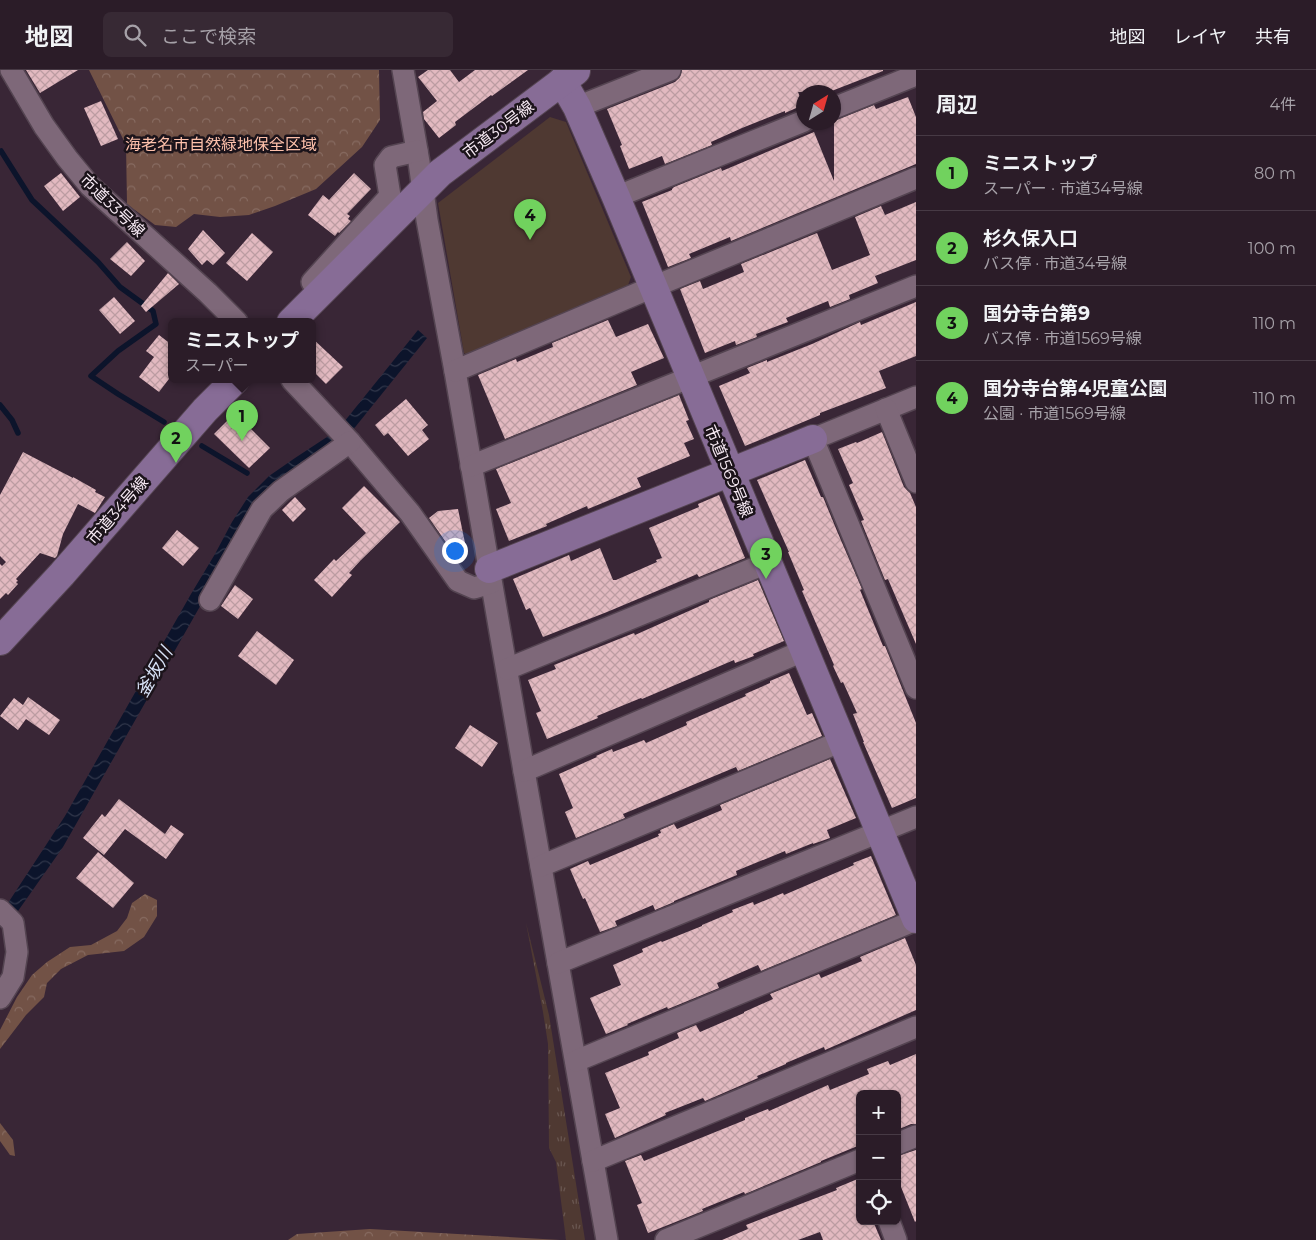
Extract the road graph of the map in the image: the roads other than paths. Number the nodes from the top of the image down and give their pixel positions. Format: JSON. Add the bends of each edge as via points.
{"nodes":[{"id":1,"x":11,"y":70,"type":"edge"},
{"id":2,"x":403,"y":70,"type":"edge"},
{"id":3,"x":670,"y":70,"type":"edge"},
{"id":4,"x":916,"y":75,"type":"edge"},
{"id":5,"x":570,"y":76,"type":"edge"},
{"id":6,"x":841,"y":105,"type":"edge"},
{"id":7,"x":577,"y":107,"type":"junction"},
{"id":8,"x":796,"y":123,"type":"edge"},
{"id":9,"x":417,"y":151,"type":"junction"},
{"id":10,"x":916,"y":178,"type":"edge"},
{"id":11,"x":422,"y":191,"type":"junction"},
{"id":12,"x":616,"y":197,"type":"junction"},
{"id":13,"x":916,"y":286,"type":"edge"},
{"id":14,"x":654,"y":287,"type":"junction"},
{"id":15,"x":320,"y":292,"type":"junction"},
{"id":16,"x":233,"y":318,"type":"edge"},
{"id":17,"x":295,"y":318,"type":"edge"},
{"id":18,"x":455,"y":372,"type":"junction"},
{"id":19,"x":690,"y":377,"type":"junction"},
{"id":20,"x":231,"y":383,"type":"edge"},
{"id":21,"x":295,"y":383,"type":"edge"},
{"id":22,"x":916,"y":397,"type":"edge"},
{"id":23,"x":886,"y":409,"type":"junction"},
{"id":24,"x":813,"y":439,"type":"junction"},
{"id":25,"x":350,"y":442,"type":"junction"},
{"id":26,"x":471,"y":466,"type":"junction"},
{"id":27,"x":730,"y":473,"type":"junction"},
{"id":28,"x":916,"y":482,"type":"edge"},
{"id":29,"x":767,"y":563,"type":"junction"},
{"id":30,"x":490,"y":576,"type":"junction"},
{"id":31,"x":210,"y":600,"type":"dead end"},
{"id":32,"x":0,"y":641,"type":"edge"},
{"id":33,"x":805,"y":650,"type":"junction"},
{"id":34,"x":506,"y":669,"type":"junction"},
{"id":35,"x":916,"y":688,"type":"edge"},
{"id":36,"x":842,"y":741,"type":"junction"},
{"id":37,"x":524,"y":771,"type":"junction"},
{"id":38,"x":916,"y":817,"type":"edge"},
{"id":39,"x":880,"y":832,"type":"junction"},
{"id":40,"x":541,"y":866,"type":"junction"},
{"id":41,"x":4,"y":914,"type":"edge"},
{"id":42,"x":916,"y":920,"type":"edge"},
{"id":43,"x":558,"y":963,"type":"junction"},
{"id":44,"x":0,"y":998,"type":"edge"},
{"id":45,"x":916,"y":1027,"type":"edge"},
{"id":46,"x":576,"y":1061,"type":"junction"},
{"id":47,"x":916,"y":1136,"type":"edge"},
{"id":48,"x":901,"y":1142,"type":"edge"},
{"id":49,"x":593,"y":1161,"type":"junction"},
{"id":50,"x":856,"y":1162,"type":"edge"},
{"id":51,"x":890,"y":1225,"type":"edge"},
{"id":52,"x":607,"y":1240,"type":"edge"},
{"id":53,"x":666,"y":1240,"type":"edge"},
{"id":54,"x":896,"y":1240,"type":"edge"}],
"edges":[{"from":1,"to":16,"type":"street","name":"市道33号線","via":[[44,126],[90,186]]},
{"from":2,"to":9,"type":"street"},
{"from":3,"to":7,"type":"street"},
{"from":4,"to":6,"type":"street"},
{"from":5,"to":7,"type":"street","name":"市道1569号線"},
{"from":5,"to":11,"type":"street","name":"市道30号線","via":[[440,173]]},
{"from":7,"to":12,"type":"street","name":"市道1569号線"},
{"from":8,"to":12,"type":"street"},
{"from":9,"to":11,"type":"street"},
{"from":9,"to":15,"type":"street","via":[[391,157],[385,165],[390,196],[312,282]]},
{"from":10,"to":14,"type":"street"},
{"from":11,"to":15,"type":"street"},
{"from":11,"to":18,"type":"street"},
{"from":12,"to":14,"type":"street","name":"市道1569号線"},
{"from":13,"to":19,"type":"street"},
{"from":14,"to":18,"type":"street"},
{"from":14,"to":19,"type":"street","name":"市道1569号線"},
{"from":15,"to":17,"type":"street"},
{"from":18,"to":26,"type":"street"},
{"from":19,"to":26,"type":"street"},
{"from":19,"to":27,"type":"street","name":"市道1569号線"},
{"from":20,"to":32,"type":"street","name":"市道34号線"},
{"from":21,"to":25,"type":"street"},
{"from":22,"to":23,"type":"street"},
{"from":23,"to":24,"type":"street"},
{"from":23,"to":28,"type":"street"},
{"from":24,"to":27,"type":"street"},
{"from":24,"to":35,"type":"street"},
{"from":25,"to":30,"type":"street","via":[[410,513],[458,581],[474,588]]},
{"from":25,"to":31,"type":"street","via":[[281,491],[262,509]]},
{"from":26,"to":30,"type":"street"},
{"from":27,"to":29,"type":"street","name":"市道1569号線"},
{"from":27,"to":30,"type":"street"},
{"from":29,"to":33,"type":"street","name":"市道1569号線"},
{"from":29,"to":34,"type":"street"},
{"from":30,"to":34,"type":"street"},
{"from":33,"to":36,"type":"street","name":"市道1569号線"},
{"from":33,"to":37,"type":"street"},
{"from":34,"to":37,"type":"street"},
{"from":36,"to":39,"type":"street","name":"市道1569号線"},
{"from":36,"to":40,"type":"street"},
{"from":37,"to":40,"type":"street"},
{"from":38,"to":39,"type":"street"},
{"from":39,"to":42,"type":"street","name":"市道1569号線"},
{"from":39,"to":43,"type":"street"},
{"from":40,"to":43,"type":"street"},
{"from":41,"to":44,"type":"street","via":[[13,923],[16,952],[13,977]]},
{"from":42,"to":46,"type":"street"},
{"from":43,"to":46,"type":"street"},
{"from":45,"to":49,"type":"street"},
{"from":46,"to":49,"type":"street"},
{"from":47,"to":48,"type":"street"},
{"from":49,"to":52,"type":"street"},
{"from":50,"to":53,"type":"street"},
{"from":51,"to":54,"type":"street"}]}
